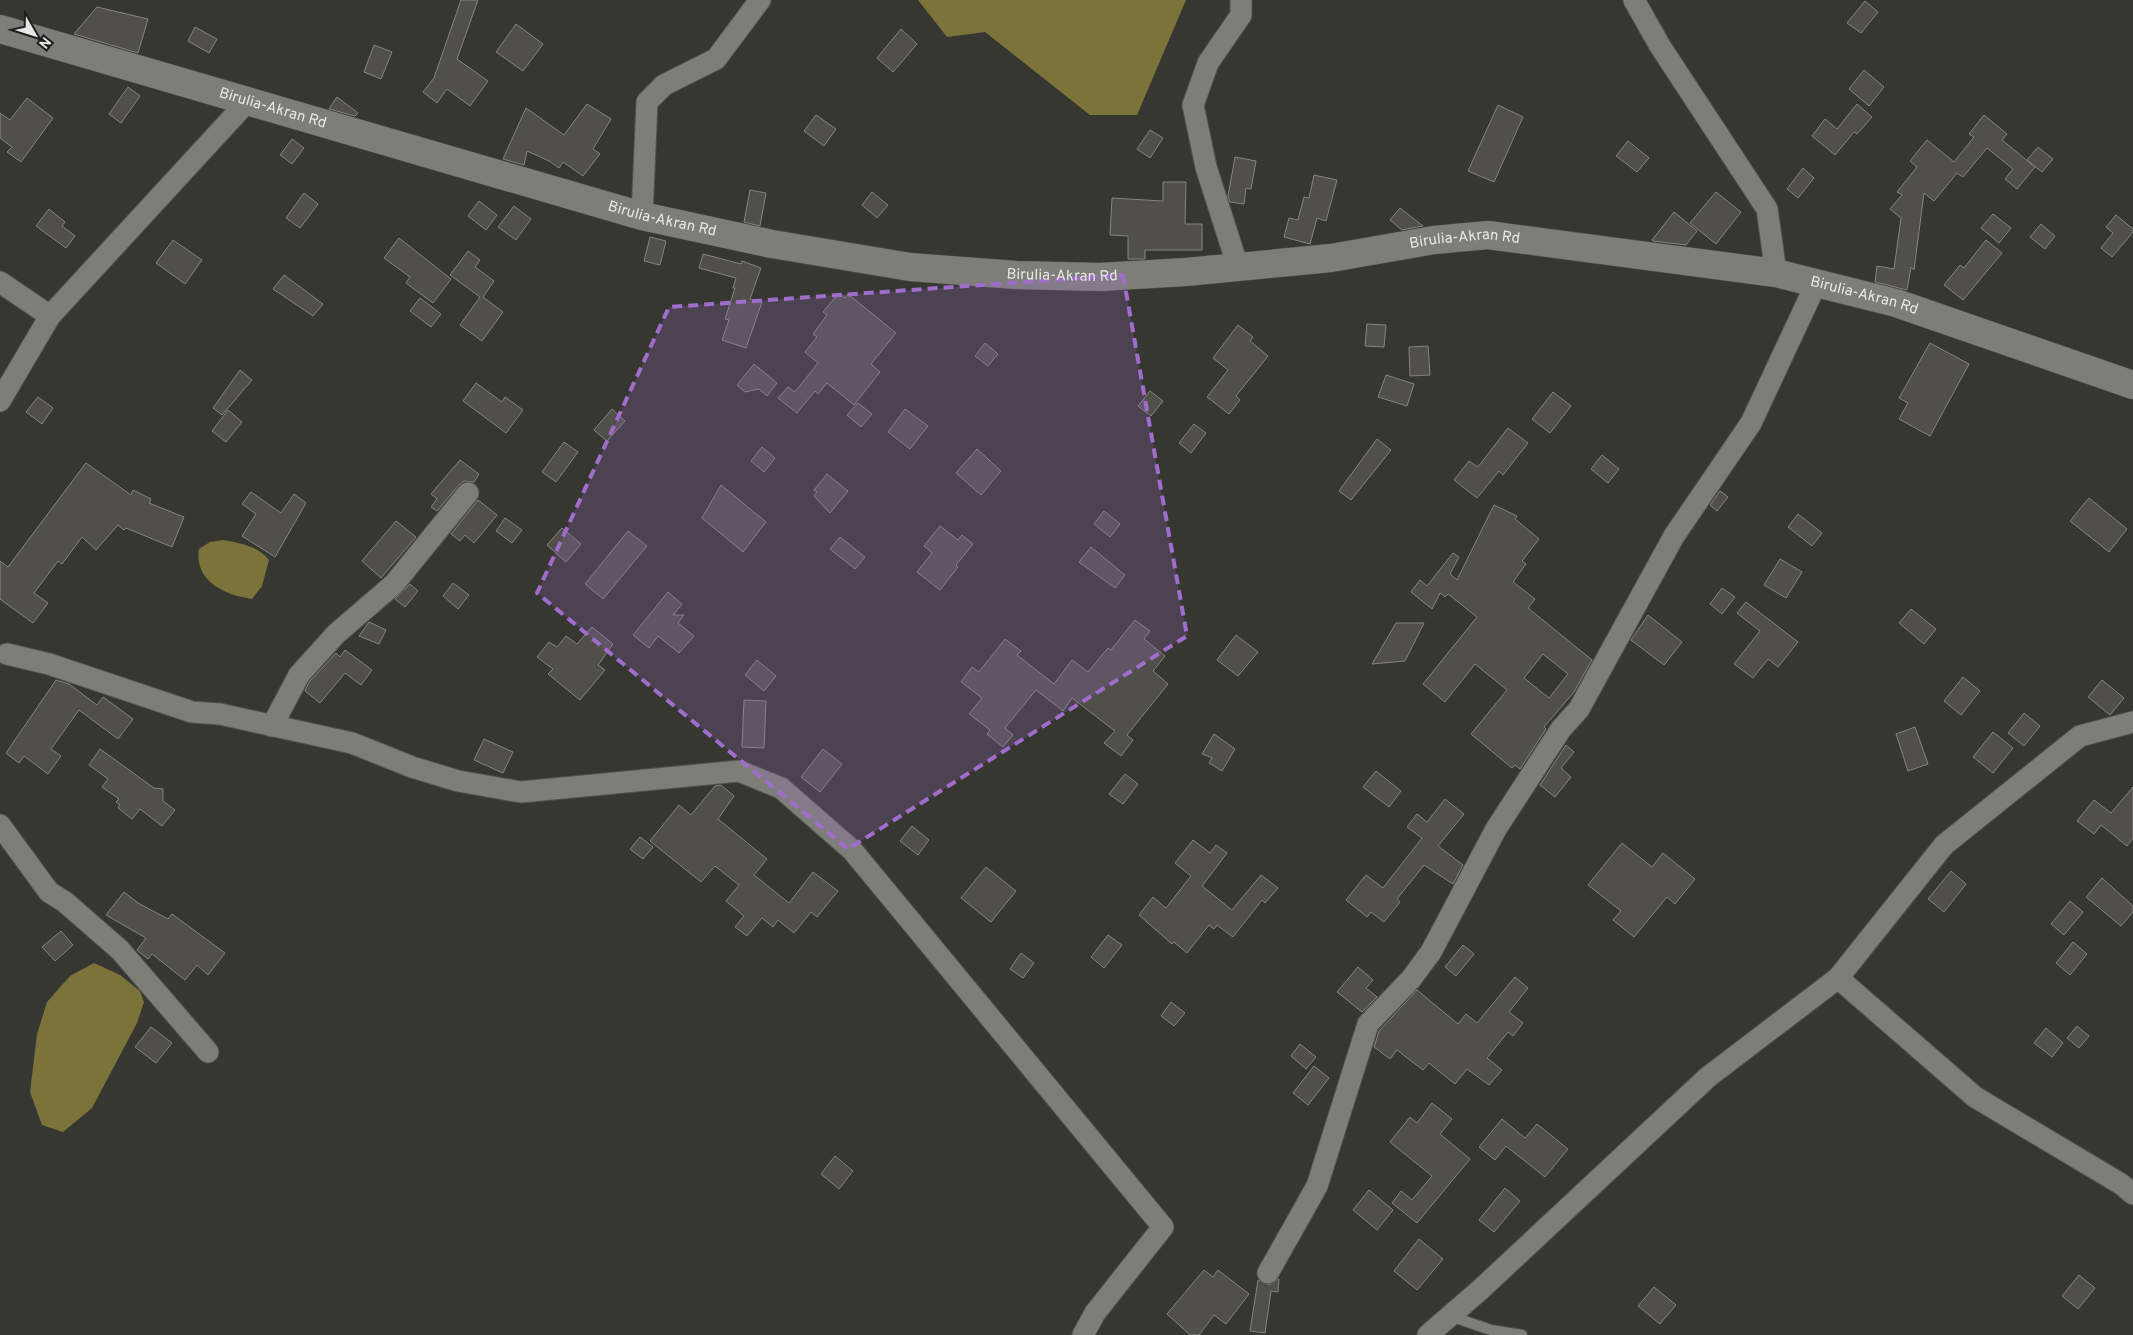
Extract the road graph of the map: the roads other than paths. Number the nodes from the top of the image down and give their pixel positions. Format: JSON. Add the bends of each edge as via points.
{"nodes":[{"id":1,"x":760,"y":0,"type":"edge"},
{"id":2,"x":1241,"y":0,"type":"edge"},
{"id":3,"x":1634,"y":0,"type":"edge"},
{"id":4,"x":0,"y":29,"type":"edge"},
{"id":5,"x":247,"y":102,"type":"junction"},
{"id":6,"x":642,"y":216,"type":"junction"},
{"id":7,"x":1238,"y":267,"type":"junction"},
{"id":8,"x":1776,"y":273,"type":"junction"},
{"id":9,"x":0,"y":282,"type":"edge"},
{"id":10,"x":1816,"y":284,"type":"junction"},
{"id":11,"x":50,"y":316,"type":"junction"},
{"id":12,"x":2133,"y":385,"type":"edge"},
{"id":13,"x":0,"y":401,"type":"edge"},
{"id":14,"x":468,"y":493,"type":"dead end"},
{"id":15,"x":2,"y":658,"type":"edge"},
{"id":16,"x":2133,"y":722,"type":"edge"},
{"id":17,"x":272,"y":726,"type":"junction"},
{"id":18,"x":0,"y":824,"type":"edge"},
{"id":19,"x":1838,"y":978,"type":"junction"},
{"id":20,"x":208,"y":1052,"type":"dead end"},
{"id":21,"x":2133,"y":1194,"type":"edge"},
{"id":22,"x":1268,"y":1273,"type":"dead end"},
{"id":23,"x":1450,"y":1316,"type":"junction"},
{"id":24,"x":1083,"y":1335,"type":"edge"},
{"id":25,"x":1428,"y":1335,"type":"edge"},
{"id":26,"x":1522,"y":1335,"type":"edge"}],
"edges":[{"from":1,"to":6,"type":"street","via":[[716,59],[664,85],[648,102]]},
{"from":2,"to":7,"type":"street","via":[[1241,14],[1208,63],[1193,105],[1206,166]]},
{"from":3,"to":8,"type":"street","via":[[1660,46],[1767,209]]},
{"from":4,"to":5,"type":"street","name":"Birulia-Akran Rd"},
{"from":5,"to":6,"type":"street","name":"Birulia-Akran Rd"},
{"from":5,"to":11,"type":"street"},
{"from":6,"to":7,"type":"street","name":"Birulia-Akran Rd","via":[[772,244],[910,267],[1100,277]]},
{"from":7,"to":8,"type":"street","name":"Birulia-Akran Rd","via":[[1331,258],[1434,240],[1488,236]]},
{"from":8,"to":10,"type":"street","name":"Birulia-Akran Rd"},
{"from":9,"to":11,"type":"street"},
{"from":10,"to":12,"type":"street","name":"Birulia-Akran Rd","via":[[1896,303]]},
{"from":10,"to":22,"type":"street","via":[[1751,423],[1674,536],[1579,709],[1561,729],[1496,829],[1431,952],[1411,980],[1368,1024],[1317,1186]]},
{"from":11,"to":13,"type":"street"},
{"from":14,"to":17,"type":"street","via":[[394,584],[336,634],[299,675]]},
{"from":15,"to":17,"type":"street","via":[[49,664],[192,712],[220,714]]},
{"from":16,"to":19,"type":"street","via":[[2080,736],[1944,845]]},
{"from":17,"to":24,"type":"street","via":[[352,743],[458,781],[521,792],[739,771],[781,788],[852,850],[1162,1227],[1095,1313]]},
{"from":18,"to":20,"type":"street","via":[[49,892],[120,950]]},
{"from":19,"to":21,"type":"street","via":[[1975,1097]]},
{"from":19,"to":23,"type":"street","via":[[1708,1076]]},
{"from":23,"to":25,"type":"street"},
{"from":23,"to":26,"type":"lane","via":[[1491,1330]]}]}
